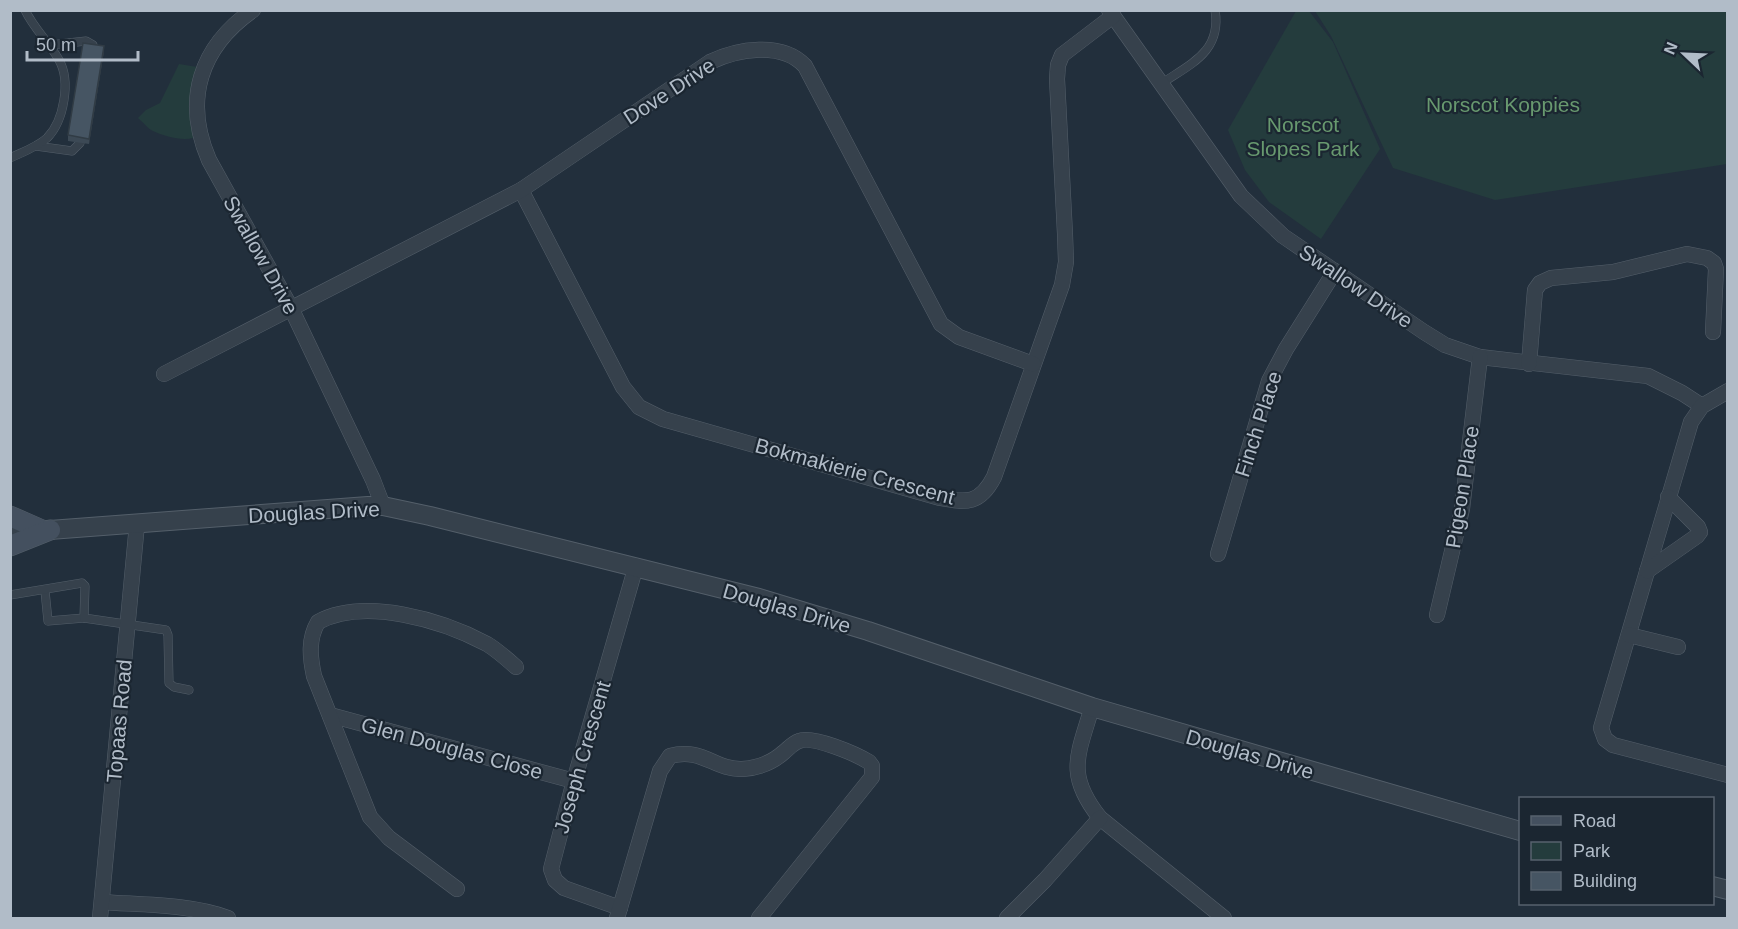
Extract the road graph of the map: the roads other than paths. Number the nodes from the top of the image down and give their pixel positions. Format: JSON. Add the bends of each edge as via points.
{"nodes":[{"id":1,"x":25,"y":10,"type":"edge"},
{"id":2,"x":253,"y":10,"type":"edge"},
{"id":3,"x":1215,"y":10,"type":"edge"},
{"id":4,"x":1111,"y":13,"type":"edge"},
{"id":5,"x":50,"y":45,"type":"junction"},
{"id":6,"x":94,"y":50,"type":"edge"},
{"id":7,"x":1161,"y":84,"type":"junction"},
{"id":8,"x":80,"y":143,"type":"edge"},
{"id":9,"x":36,"y":146,"type":"junction"},
{"id":10,"x":10,"y":158,"type":"edge"},
{"id":11,"x":521,"y":190,"type":"junction"},
{"id":12,"x":1335,"y":272,"type":"junction"},
{"id":13,"x":291,"y":308,"type":"junction"},
{"id":14,"x":1713,"y":332,"type":"dead end"},
{"id":15,"x":1480,"y":357,"type":"junction"},
{"id":16,"x":1033,"y":364,"type":"junction"},
{"id":17,"x":1529,"y":364,"type":"junction"},
{"id":18,"x":164,"y":374,"type":"dead end"},
{"id":19,"x":1728,"y":391,"type":"edge"},
{"id":20,"x":1702,"y":406,"type":"junction"},
{"id":21,"x":1668,"y":497,"type":"junction"},
{"id":22,"x":383,"y":506,"type":"junction"},
{"id":23,"x":10,"y":516,"type":"edge"},
{"id":24,"x":10,"y":522,"type":"edge"},
{"id":25,"x":137,"y":524,"type":"junction"},
{"id":26,"x":42,"y":530,"type":"junction"},
{"id":27,"x":10,"y":533,"type":"edge"},
{"id":28,"x":10,"y":546,"type":"edge"},
{"id":29,"x":1218,"y":554,"type":"dead end"},
{"id":30,"x":636,"y":566,"type":"junction"},
{"id":31,"x":1647,"y":571,"type":"junction"},
{"id":32,"x":45,"y":591,"type":"junction"},
{"id":33,"x":10,"y":595,"type":"edge"},
{"id":34,"x":1437,"y":615,"type":"dead end"},
{"id":35,"x":84,"y":618,"type":"junction"},
{"id":36,"x":128,"y":624,"type":"junction"},
{"id":37,"x":1629,"y":635,"type":"junction"},
{"id":38,"x":1678,"y":647,"type":"dead end"},
{"id":39,"x":516,"y":667,"type":"dead end"},
{"id":40,"x":189,"y":690,"type":"dead end"},
{"id":41,"x":1092,"y":707,"type":"junction"},
{"id":42,"x":330,"y":715,"type":"junction"},
{"id":43,"x":1728,"y":775,"type":"edge"},
{"id":44,"x":574,"y":781,"type":"junction"},
{"id":45,"x":1100,"y":818,"type":"junction"},
{"id":46,"x":1519,"y":830,"type":"edge"},
{"id":47,"x":457,"y":889,"type":"dead end"},
{"id":48,"x":102,"y":902,"type":"junction"},
{"id":49,"x":619,"y":913,"type":"edge"},
{"id":50,"x":100,"y":918,"type":"edge"},
{"id":51,"x":228,"y":918,"type":"edge"},
{"id":52,"x":759,"y":918,"type":"edge"},
{"id":53,"x":1007,"y":918,"type":"edge"},
{"id":54,"x":1224,"y":918,"type":"edge"}],
"edges":[{"from":1,"to":5,"type":"lane","via":[[32,25]]},
{"from":2,"to":13,"type":"street","name":"Swallow Drive","via":[[226,32],[209,55],[196,105],[198,125],[210,160]]},
{"from":3,"to":7,"type":"lane","via":[[1216,31],[1211,45],[1201,57]]},
{"from":4,"to":7,"type":"street","name":"Swallow Drive"},
{"from":4,"to":16,"type":"street","name":"Bokmakierie Crescent","via":[[1059,59],[1066,262],[1057,304]]},
{"from":5,"to":6,"type":"lane","via":[[86,41]]},
{"from":5,"to":9,"type":"lane","via":[[64,70],[64,96],[55,128]]},
{"from":7,"to":12,"type":"street","name":"Swallow Drive","via":[[1252,208],[1283,236]]},
{"from":8,"to":9,"type":"lane","via":[[72,151]]},
{"from":9,"to":10,"type":"lane"},
{"from":11,"to":13,"type":"street","name":"Dove Drive"},
{"from":11,"to":16,"type":"street","name":"Dove Drive","via":[[710,62],[737,52],[783,52],[801,62],[810,74],[941,324],[959,337]]},
{"from":11,"to":16,"type":"street","name":"Bokmakierie Crescent","via":[[623,387],[639,406],[663,418],[940,498],[969,501],[982,495],[994,477]]},
{"from":12,"to":15,"type":"street","name":"Swallow Drive","via":[[1445,345]]},
{"from":12,"to":29,"type":"street","name":"Finch Place","via":[[1269,381]]},
{"from":13,"to":18,"type":"street","name":"Dove Drive"},
{"from":13,"to":22,"type":"street","name":"Swallow Drive"},
{"from":14,"to":17,"type":"street","via":[[1714,263],[1687,254],[1613,272],[1551,278],[1540,283],[1535,290]]},
{"from":15,"to":17,"type":"street","name":"Swallow Drive"},
{"from":15,"to":34,"type":"street","name":"Pigeon Place","via":[[1462,509]]},
{"from":17,"to":20,"type":"street","name":"Swallow Drive","via":[[1648,376]]},
{"from":19,"to":20,"type":"street"},
{"from":20,"to":21,"type":"street","via":[[1691,422]]},
{"from":21,"to":31,"type":"street"},
{"from":21,"to":31,"type":"street","via":[[1700,532]]},
{"from":22,"to":25,"type":"street","name":"Douglas Drive"},
{"from":22,"to":30,"type":"street","name":"Douglas Drive"},
{"from":23,"to":26,"type":"main road"},
{"from":24,"to":26,"type":"street","name":"Douglas Drive"},
{"from":25,"to":26,"type":"street","name":"Douglas Drive"},
{"from":25,"to":36,"type":"street","name":"Topaas Road"},
{"from":26,"to":27,"type":"street","name":"Douglas Drive"},
{"from":26,"to":28,"type":"main road"},
{"from":30,"to":41,"type":"street","name":"Douglas Drive","via":[[814,614]]},
{"from":30,"to":44,"type":"street","name":"Joseph Crescent"},
{"from":31,"to":37,"type":"street"},
{"from":32,"to":33,"type":"lane"},
{"from":32,"to":35,"type":"lane","via":[[48,621]]},
{"from":32,"to":35,"type":"lane","via":[[83,584]]},
{"from":35,"to":36,"type":"lane"},
{"from":36,"to":40,"type":"lane","via":[[166,630],[169,683]]},
{"from":36,"to":48,"type":"street","name":"Topaas Road"},
{"from":37,"to":38,"type":"street"},
{"from":37,"to":43,"type":"street","via":[[1603,718],[1605,739],[1613,745]]},
{"from":39,"to":42,"type":"street","name":"Glen Douglas Close","via":[[488,645],[433,623],[394,612],[341,613],[318,622],[310,643],[314,676]]},
{"from":41,"to":45,"type":"street","via":[[1077,767],[1081,790]]},
{"from":41,"to":46,"type":"street","name":"Douglas Drive"},
{"from":42,"to":44,"type":"street","name":"Glen Douglas Close"},
{"from":42,"to":47,"type":"street","name":"Glen Douglas Close","via":[[369,817],[400,848]]},
{"from":44,"to":49,"type":"street","name":"Joseph Crescent","via":[[552,874],[564,888]]},
{"from":45,"to":53,"type":"street"},
{"from":45,"to":54,"type":"street"},
{"from":48,"to":50,"type":"street","name":"Topaas Road"},
{"from":48,"to":51,"type":"street","via":[[183,909]]},
{"from":49,"to":52,"type":"street","name":"Joseph Crescent","via":[[660,771],[670,756],[697,755],[742,769],[765,765],[798,741],[809,739],[869,762],[872,777]]}]}
